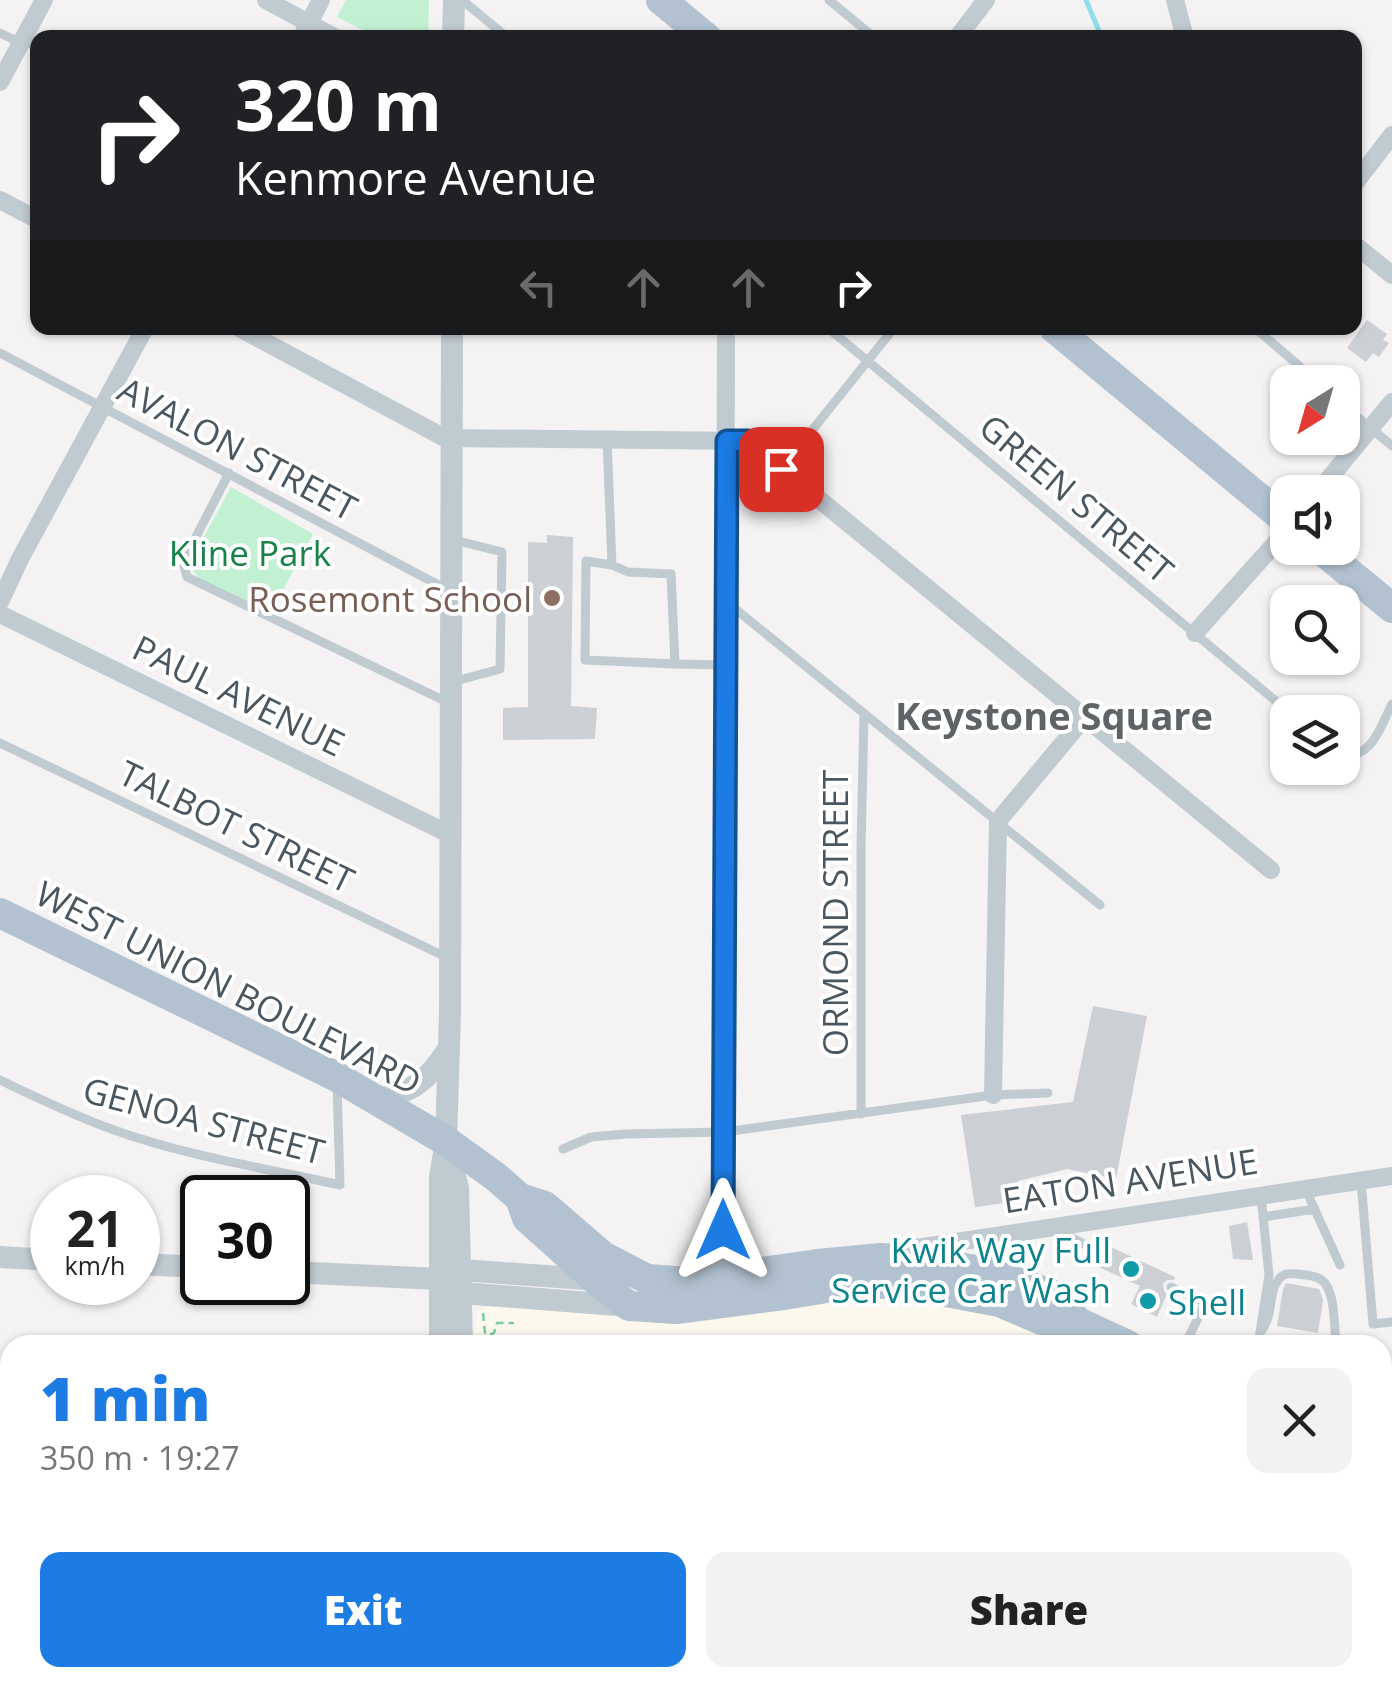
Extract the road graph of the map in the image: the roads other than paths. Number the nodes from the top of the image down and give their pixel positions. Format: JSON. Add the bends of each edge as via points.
{"nodes":[{"id":1,"x":44,"y":0,"type":"edge"},
{"id":2,"x":266,"y":0,"type":"edge"},
{"id":3,"x":321,"y":0,"type":"edge"},
{"id":4,"x":454,"y":0,"type":"edge"},
{"id":5,"x":462,"y":0,"type":"edge"},
{"id":6,"x":661,"y":0,"type":"edge"},
{"id":7,"x":1175,"y":0,"type":"edge"},
{"id":8,"x":986,"y":1,"type":"edge"},
{"id":9,"x":835,"y":2,"type":"edge"},
{"id":10,"x":32,"y":30,"type":"edge"},
{"id":11,"x":305,"y":30,"type":"edge"},
{"id":12,"x":454,"y":30,"type":"edge"},
{"id":13,"x":498,"y":30,"type":"edge"},
{"id":14,"x":697,"y":30,"type":"edge"},
{"id":15,"x":866,"y":30,"type":"edge"},
{"id":16,"x":963,"y":30,"type":"edge"},
{"id":17,"x":1183,"y":30,"type":"edge"},
{"id":18,"x":0,"y":33,"type":"edge"},
{"id":19,"x":27,"y":43,"type":"edge"},
{"id":20,"x":0,"y":82,"type":"edge"},
{"id":21,"x":1392,"y":135,"type":"edge"},
{"id":22,"x":1362,"y":174,"type":"edge"},
{"id":23,"x":0,"y":200,"type":"edge"},
{"id":24,"x":30,"y":216,"type":"edge"},
{"id":25,"x":1362,"y":250,"type":"edge"},
{"id":26,"x":1392,"y":274,"type":"edge"},
{"id":27,"x":141,"y":335,"type":"edge"},
{"id":28,"x":251,"y":335,"type":"edge"},
{"id":29,"x":452,"y":335,"type":"edge"},
{"id":30,"x":726,"y":335,"type":"edge"},
{"id":31,"x":837,"y":335,"type":"edge"},
{"id":32,"x":888,"y":335,"type":"edge"},
{"id":33,"x":1062,"y":335,"type":"edge"},
{"id":34,"x":1263,"y":335,"type":"edge"},
{"id":35,"x":0,"y":353,"type":"edge"},
{"id":36,"x":868,"y":359,"type":"junction"},
{"id":37,"x":1298,"y":365,"type":"edge"},
{"id":38,"x":1392,"y":402,"type":"edge"},
{"id":39,"x":103,"y":406,"type":"junction"},
{"id":40,"x":1360,"y":419,"type":"edge"},
{"id":41,"x":1370,"y":428,"type":"junction"},
{"id":42,"x":452,"y":439,"type":"junction"},
{"id":43,"x":607,"y":440,"type":"junction"},
{"id":44,"x":727,"y":441,"type":"junction"},
{"id":45,"x":1392,"y":446,"type":"edge"},
{"id":46,"x":781,"y":469,"type":"junction"},
{"id":47,"x":229,"y":473,"type":"junction"},
{"id":48,"x":1332,"y":475,"type":"edge"},
{"id":49,"x":1270,"y":507,"type":"edge"},
{"id":50,"x":451,"y":539,"type":"junction"},
{"id":51,"x":1270,"y":549,"type":"edge"},
{"id":52,"x":612,"y":565,"type":"junction"},
{"id":53,"x":1340,"y":565,"type":"edge"},
{"id":54,"x":450,"y":592,"type":"junction"},
{"id":55,"x":0,"y":602,"type":"edge"},
{"id":56,"x":726,"y":602,"type":"junction"},
{"id":57,"x":1392,"y":608,"type":"edge"},
{"id":58,"x":0,"y":614,"type":"edge"},
{"id":59,"x":1196,"y":633,"type":"junction"},
{"id":60,"x":675,"y":664,"type":"junction"},
{"id":61,"x":726,"y":665,"type":"junction"},
{"id":62,"x":450,"y":692,"type":"junction"},
{"id":63,"x":1270,"y":696,"type":"edge"},
{"id":64,"x":1392,"y":704,"type":"edge"},
{"id":65,"x":864,"y":712,"type":"junction"},
{"id":66,"x":1084,"y":716,"type":"junction"},
{"id":67,"x":0,"y":742,"type":"edge"},
{"id":68,"x":1360,"y":754,"type":"edge"},
{"id":69,"x":998,"y":821,"type":"junction"},
{"id":70,"x":449,"y":834,"type":"junction"},
{"id":71,"x":1271,"y":870,"type":"dead end"},
{"id":72,"x":1100,"y":905,"type":"dead end"},
{"id":73,"x":0,"y":913,"type":"edge"},
{"id":74,"x":450,"y":959,"type":"junction"},
{"id":75,"x":448,"y":1049,"type":"junction"},
{"id":76,"x":337,"y":1076,"type":"junction"},
{"id":77,"x":0,"y":1080,"type":"edge"},
{"id":78,"x":1048,"y":1093,"type":"dead end"},
{"id":79,"x":993,"y":1095,"type":"junction"},
{"id":80,"x":375,"y":1099,"type":"junction"},
{"id":81,"x":861,"y":1114,"type":"junction"},
{"id":82,"x":724,"y":1132,"type":"junction"},
{"id":83,"x":446,"y":1141,"type":"junction"},
{"id":84,"x":563,"y":1149,"type":"dead end"},
{"id":85,"x":1392,"y":1176,"type":"edge"},
{"id":86,"x":1360,"y":1181,"type":"junction"},
{"id":87,"x":1309,"y":1188,"type":"junction"},
{"id":88,"x":1261,"y":1196,"type":"junction"},
{"id":89,"x":520,"y":1198,"type":"junction"},
{"id":90,"x":1315,"y":1209,"type":"junction"},
{"id":91,"x":1263,"y":1217,"type":"junction"},
{"id":92,"x":1052,"y":1228,"type":"junction"},
{"id":93,"x":1094,"y":1249,"type":"dead end"},
{"id":94,"x":0,"y":1258,"type":"edge"},
{"id":95,"x":881,"y":1258,"type":"junction"},
{"id":96,"x":30,"y":1259,"type":"edge"},
{"id":97,"x":1340,"y":1264,"type":"dead end"},
{"id":98,"x":310,"y":1274,"type":"edge"},
{"id":99,"x":648,"y":1279,"type":"junction"},
{"id":100,"x":723,"y":1279,"type":"junction"},
{"id":101,"x":596,"y":1280,"type":"junction"},
{"id":102,"x":1171,"y":1287,"type":"dead end"},
{"id":103,"x":461,"y":1288,"type":"junction"},
{"id":104,"x":629,"y":1306,"type":"junction"},
{"id":105,"x":1076,"y":1321,"type":"junction"},
{"id":106,"x":1392,"y":1322,"type":"edge"},
{"id":107,"x":1260,"y":1333,"type":"joint"},
{"id":108,"x":444,"y":1335,"type":"edge"},
{"id":109,"x":462,"y":1335,"type":"edge"},
{"id":110,"x":1106,"y":1335,"type":"edge"},
{"id":111,"x":1191,"y":1335,"type":"edge"},
{"id":112,"x":1335,"y":1335,"type":"edge"}],
"edges":[{"from":1,"to":10,"type":"street"},
{"from":2,"to":11,"type":"street"},
{"from":3,"to":11,"type":"street"},
{"from":4,"to":12,"type":"street"},
{"from":5,"to":13,"type":"lane"},
{"from":6,"to":14,"type":"main road"},
{"from":7,"to":17,"type":"street"},
{"from":8,"to":16,"type":"street"},
{"from":9,"to":15,"type":"lane"},
{"from":18,"to":19,"type":"lane"},
{"from":19,"to":20,"type":"street"},
{"from":21,"to":22,"type":"street"},
{"from":23,"to":24,"type":"street"},
{"from":25,"to":26,"type":"street"},
{"from":27,"to":39,"type":"street"},
{"from":28,"to":42,"type":"street"},
{"from":29,"to":42,"type":"street"},
{"from":30,"to":44,"type":"street"},
{"from":31,"to":36,"type":"lane","name":"GREEN STREET"},
{"from":32,"to":36,"type":"lane"},
{"from":33,"to":49,"type":"main road"},
{"from":34,"to":37,"type":"lane"},
{"from":35,"to":39,"type":"lane","name":"AVALON STREET"},
{"from":36,"to":46,"type":"lane"},
{"from":36,"to":59,"type":"lane","name":"GREEN STREET"},
{"from":38,"to":41,"type":"street"},
{"from":39,"to":47,"type":"lane","name":"AVALON STREET"},
{"from":39,"to":55,"type":"street"},
{"from":40,"to":41,"type":"lane"},
{"from":41,"to":45,"type":"lane"},
{"from":41,"to":48,"type":"street"},
{"from":42,"to":43,"type":"street"},
{"from":42,"to":50,"type":"street"},
{"from":43,"to":44,"type":"street"},
{"from":43,"to":52,"type":"lane"},
{"from":44,"to":46,"type":"street","via":[[748,441]]},
{"from":44,"to":56,"type":"street"},
{"from":46,"to":66,"type":"street"},
{"from":47,"to":54,"type":"lane","name":"AVALON STREET"},
{"from":47,"to":62,"type":"lane","via":[[187,554],[187,577]]},
{"from":50,"to":54,"type":"street"},
{"from":50,"to":62,"type":"lane","via":[[502,552],[500,668]]},
{"from":51,"to":59,"type":"street"},
{"from":52,"to":60,"type":"lane","via":[[672,574]]},
{"from":52,"to":60,"type":"lane","via":[[586,561],[585,660]]},
{"from":53,"to":57,"type":"main road"},
{"from":54,"to":62,"type":"street"},
{"from":56,"to":61,"type":"street"},
{"from":56,"to":65,"type":"lane"},
{"from":58,"to":70,"type":"street","name":"PAUL AVENUE"},
{"from":59,"to":63,"type":"lane","name":"GREEN STREET"},
{"from":60,"to":61,"type":"lane"},
{"from":61,"to":82,"type":"street"},
{"from":62,"to":70,"type":"street"},
{"from":64,"to":68,"type":"lane"},
{"from":65,"to":69,"type":"lane"},
{"from":65,"to":81,"type":"lane","name":"ORMOND STREET"},
{"from":66,"to":69,"type":"street"},
{"from":66,"to":71,"type":"street"},
{"from":67,"to":74,"type":"lane","name":"TALBOT STREET"},
{"from":69,"to":72,"type":"lane"},
{"from":69,"to":79,"type":"street"},
{"from":70,"to":74,"type":"street"},
{"from":73,"to":76,"type":"main road","name":"WEST UNION BOULEVARD"},
{"from":74,"to":75,"type":"street"},
{"from":75,"to":80,"type":"street","via":[[424,1082]]},
{"from":75,"to":83,"type":"street"},
{"from":76,"to":77,"type":"lane","name":"GENOA STREET","via":[[340,1185],[116,1131]]},
{"from":76,"to":80,"type":"main road","name":"WEST UNION BOULEVARD"},
{"from":78,"to":79,"type":"lane"},
{"from":79,"to":81,"type":"lane"},
{"from":80,"to":83,"type":"main road","name":"WEST UNION BOULEVARD"},
{"from":81,"to":82,"type":"lane"},
{"from":82,"to":84,"type":"lane","via":[[590,1137]]},
{"from":82,"to":100,"type":"street"},
{"from":83,"to":89,"type":"main road","name":"WEST UNION BOULEVARD"},
{"from":83,"to":103,"type":"street","via":[[440,1177]]},
{"from":85,"to":86,"type":"street","name":"EATON AVENUE"},
{"from":86,"to":87,"type":"street","name":"EATON AVENUE"},
{"from":86,"to":106,"type":"lane","via":[[1373,1324]]},
{"from":87,"to":88,"type":"street","name":"EATON AVENUE"},
{"from":87,"to":90,"type":"lane"},
{"from":88,"to":91,"type":"lane"},
{"from":88,"to":92,"type":"street","name":"EATON AVENUE"},
{"from":89,"to":99,"type":"main road","name":"WEST UNION BOULEVARD","via":[[545,1206],[604,1256]]},
{"from":89,"to":101,"type":"main road","name":"WEST UNION BOULEVARD","via":[[528,1218]]},
{"from":90,"to":91,"type":"lane"},
{"from":90,"to":97,"type":"lane"},
{"from":91,"to":107,"type":"lane","via":[[1269,1275]]},
{"from":92,"to":93,"type":"lane"},
{"from":92,"to":95,"type":"street","name":"EATON AVENUE"},
{"from":94,"to":96,"type":"street"},
{"from":95,"to":100,"type":"main road","name":"WEST UNION BOULEVARD"},
{"from":95,"to":105,"type":"main road","name":"WEST UNION BOULEVARD","via":[[988,1272],[1062,1298]]},
{"from":98,"to":103,"type":"street"},
{"from":99,"to":100,"type":"main road","name":"WEST UNION BOULEVARD"},
{"from":99,"to":101,"type":"street"},
{"from":101,"to":103,"type":"street"},
{"from":101,"to":104,"type":"main road","name":"WEST UNION BOULEVARD"},
{"from":102,"to":111,"type":"lane","via":[[1205,1303]]},
{"from":103,"to":104,"type":"street"},
{"from":103,"to":108,"type":"street"},
{"from":103,"to":109,"type":"street"},
{"from":104,"to":105,"type":"main road","name":"WEST UNION BOULEVARD","via":[[676,1309],[898,1283],[999,1302],[1056,1326]]},
{"from":105,"to":110,"type":"main road","name":"WEST UNION BOULEVARD"},
{"from":107,"to":112,"type":"lane","via":[[1274,1285],[1287,1273],[1324,1282]]}]}
